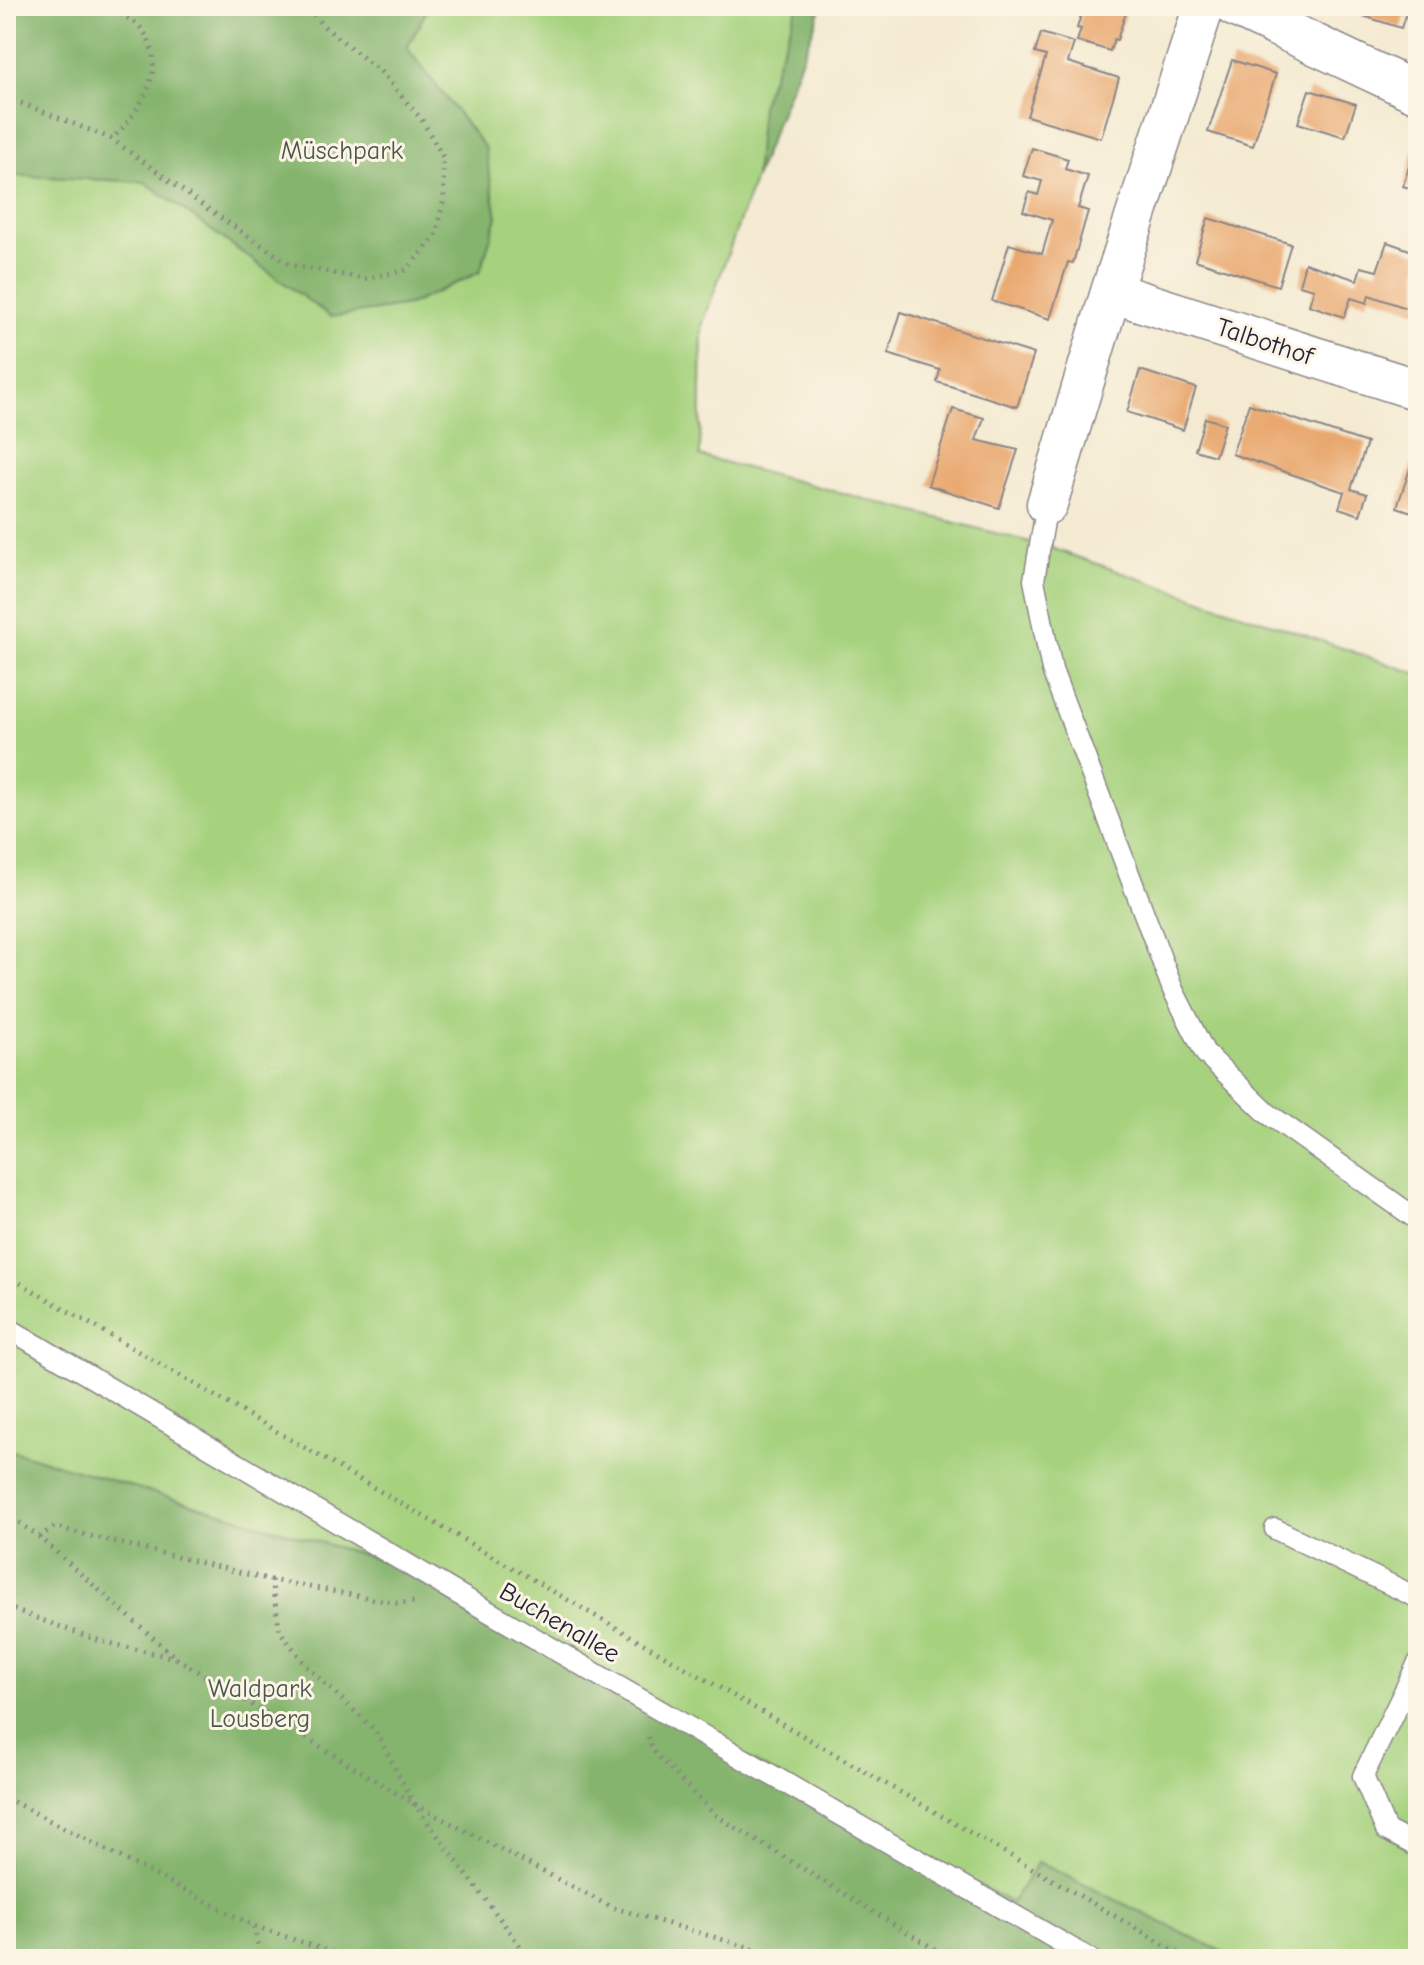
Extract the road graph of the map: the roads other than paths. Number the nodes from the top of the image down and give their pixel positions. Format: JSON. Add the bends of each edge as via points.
{"nodes":[{"id":1,"x":1204,"y":6,"type":"edge"},
{"id":2,"x":1234,"y":6,"type":"edge"},
{"id":3,"x":1418,"y":93,"type":"edge"},
{"id":4,"x":1111,"y":292,"type":"junction"},
{"id":5,"x":1418,"y":390,"type":"edge"},
{"id":6,"x":1047,"y":504,"type":"joint"},
{"id":7,"x":1418,"y":1220,"type":"edge"},
{"id":8,"x":6,"y":1327,"type":"edge"},
{"id":9,"x":1275,"y":1529,"type":"dead end"},
{"id":10,"x":1418,"y":1598,"type":"edge"},
{"id":11,"x":1418,"y":1663,"type":"edge"},
{"id":12,"x":1418,"y":1847,"type":"edge"},
{"id":13,"x":1090,"y":1959,"type":"edge"}],
"edges":[{"from":1,"to":4,"type":"street"},
{"from":2,"to":3,"type":"street"},
{"from":4,"to":5,"type":"street","name":"Talbothof"},
{"from":4,"to":6,"type":"street"},
{"from":6,"to":7,"type":"lane","via":[[1034,580],[1052,670],[1173,990],[1205,1053],[1267,1113]]},
{"from":8,"to":13,"type":"lane","name":"Buchenallee"},
{"from":9,"to":10,"type":"lane"},
{"from":11,"to":12,"type":"lane","via":[[1363,1776],[1386,1830]]}]}
